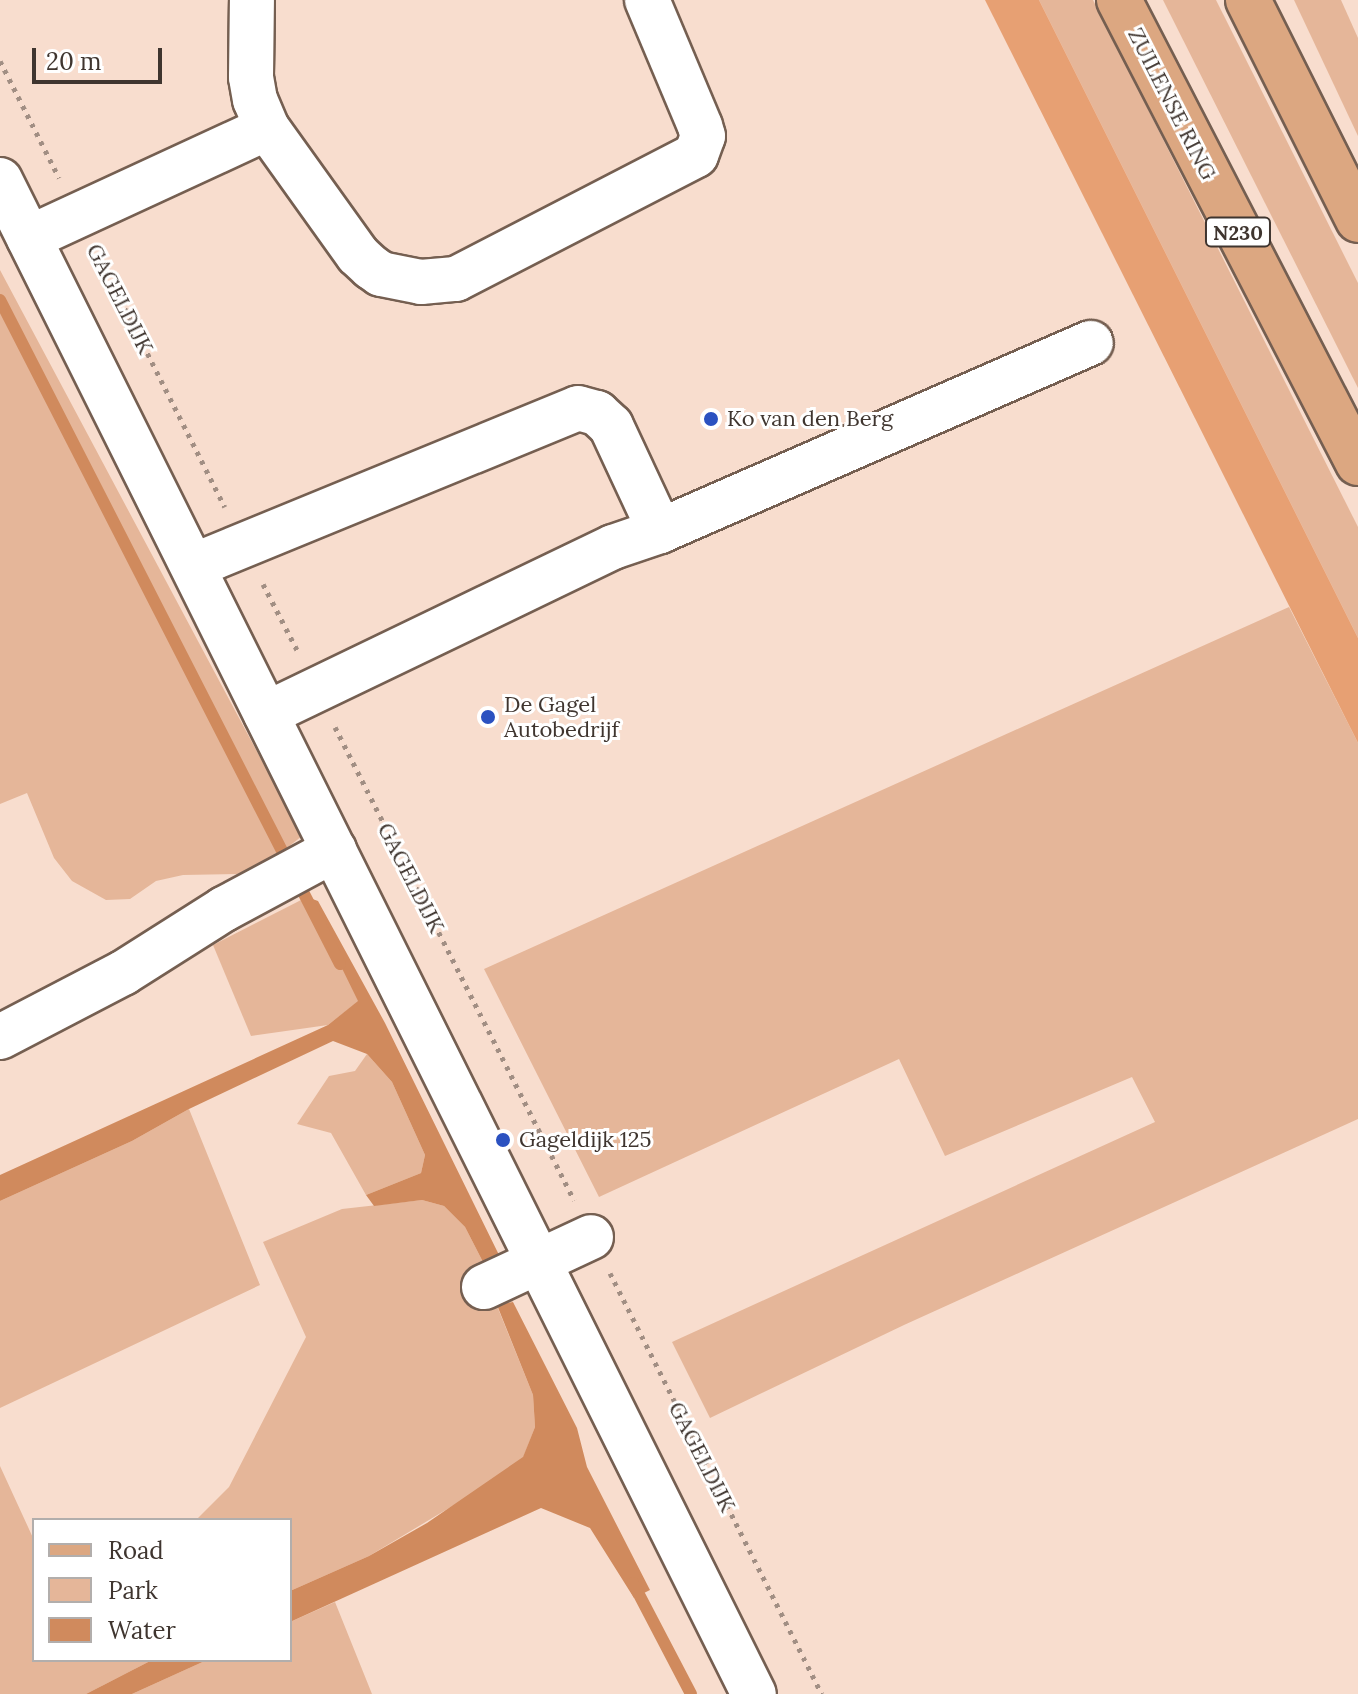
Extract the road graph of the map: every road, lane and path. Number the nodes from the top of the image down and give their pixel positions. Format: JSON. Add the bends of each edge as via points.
{"nodes":[{"id":1,"x":252,"y":0,"type":"edge"},
{"id":2,"x":647,"y":0,"type":"edge"},
{"id":3,"x":1119,"y":0,"type":"edge"},
{"id":4,"x":1248,"y":0,"type":"edge"},
{"id":5,"x":0,"y":61,"type":"edge"},
{"id":6,"x":267,"y":128,"type":"junction"},
{"id":7,"x":0,"y":180,"type":"edge"},
{"id":8,"x":78,"y":215,"type":"junction"},
{"id":9,"x":1358,"y":220,"type":"edge"},
{"id":10,"x":29,"y":238,"type":"junction"},
{"id":11,"x":1091,"y":343,"type":"dead end"},
{"id":12,"x":1358,"y":463,"type":"edge"},
{"id":13,"x":660,"y":531,"type":"junction"},
{"id":14,"x":245,"y":547,"type":"junction"},
{"id":15,"x":193,"y":566,"type":"junction"},
{"id":16,"x":316,"y":689,"type":"junction"},
{"id":17,"x":266,"y":714,"type":"junction"},
{"id":18,"x":308,"y":864,"type":"junction"},
{"id":19,"x":0,"y":1037,"type":"edge"},
{"id":20,"x":591,"y":1237,"type":"junction"},
{"id":21,"x":512,"y":1273,"type":"junction"},
{"id":22,"x":754,"y":1694,"type":"edge"},
{"id":23,"x":822,"y":1694,"type":"edge"}],
"edges":[{"from":1,"to":6,"type":"street","via":[[251,77]]},
{"from":2,"to":6,"type":"street","via":[[700,126],[703,136],[696,155],[456,279],[421,282],[371,267]]},
{"from":3,"to":12,"type":"main road","name":"ZUILENSE RING","number":"N230"},
{"from":4,"to":9,"type":"main road"},
{"from":5,"to":8,"type":"path","name":"GAGELDIJK"},
{"from":6,"to":8,"type":"street"},
{"from":7,"to":10,"type":"street"},
{"from":8,"to":10,"type":"street"},
{"from":8,"to":14,"type":"path","name":"GAGELDIJK"},
{"from":10,"to":15,"type":"street"},
{"from":11,"to":13,"type":"street"},
{"from":13,"to":14,"type":"street","via":[[611,426],[597,413],[578,408]]},
{"from":13,"to":16,"type":"street","via":[[613,547]]},
{"from":14,"to":15,"type":"street"},
{"from":14,"to":16,"type":"path","name":"GAGELDIJK"},
{"from":15,"to":17,"type":"street"},
{"from":16,"to":17,"type":"street"},
{"from":16,"to":20,"type":"path","name":"GAGELDIJK"},
{"from":17,"to":18,"type":"street"},
{"from":18,"to":19,"type":"street","via":[[123,973]]},
{"from":18,"to":21,"type":"street"},
{"from":20,"to":21,"type":"street"},
{"from":20,"to":23,"type":"path","name":"GAGELDIJK"},
{"from":21,"to":22,"type":"street"}]}
